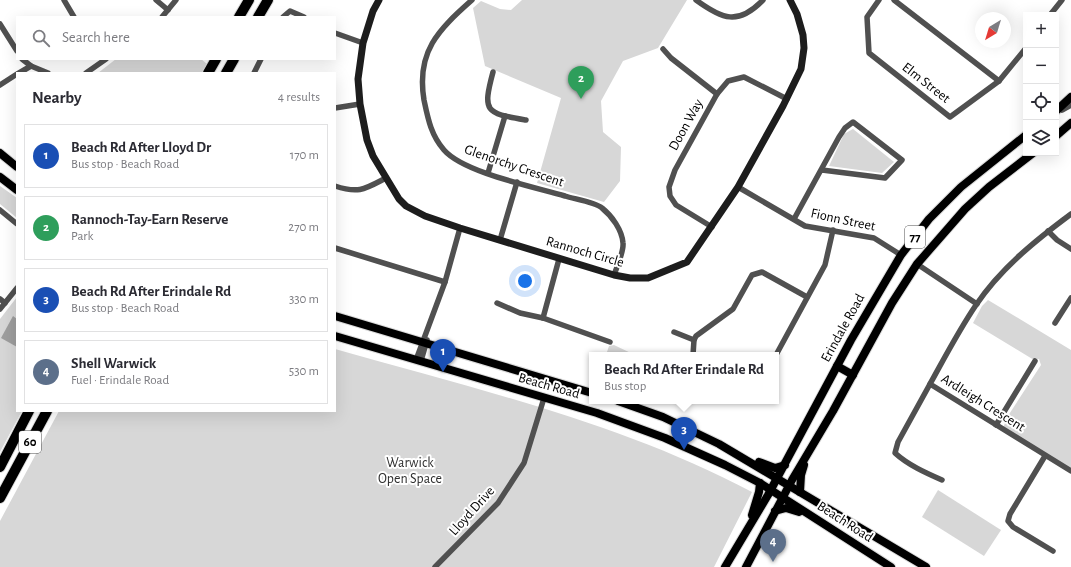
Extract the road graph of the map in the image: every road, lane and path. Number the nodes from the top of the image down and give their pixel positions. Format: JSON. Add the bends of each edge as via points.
{"nodes":[{"id":1,"x":64,"y":0,"type":"edge"},
{"id":2,"x":156,"y":0,"type":"edge"},
{"id":3,"x":176,"y":0,"type":"edge"},
{"id":4,"x":249,"y":0,"type":"edge"},
{"id":5,"x":379,"y":0,"type":"edge"},
{"id":6,"x":472,"y":0,"type":"edge"},
{"id":7,"x":696,"y":0,"type":"edge"},
{"id":8,"x":763,"y":0,"type":"edge"},
{"id":9,"x":790,"y":0,"type":"edge"},
{"id":10,"x":879,"y":0,"type":"edge"},
{"id":11,"x":894,"y":0,"type":"edge"},
{"id":12,"x":1062,"y":0,"type":"edge"},
{"id":13,"x":264,"y":1,"type":"edge"},
{"id":14,"x":168,"y":10,"type":"junction"},
{"id":15,"x":1052,"y":12,"type":"edge"},
{"id":16,"x":73,"y":16,"type":"edge"},
{"id":17,"x":163,"y":16,"type":"edge"},
{"id":18,"x":240,"y":16,"type":"edge"},
{"id":19,"x":258,"y":16,"type":"edge"},
{"id":20,"x":284,"y":16,"type":"edge"},
{"id":21,"x":302,"y":16,"type":"edge"},
{"id":22,"x":0,"y":24,"type":"edge"},
{"id":23,"x":336,"y":33,"type":"edge"},
{"id":24,"x":363,"y":43,"type":"junction"},
{"id":25,"x":16,"y":49,"type":"edge"},
{"id":26,"x":663,"y":49,"type":"dead end"},
{"id":27,"x":1023,"y":52,"type":"edge"},
{"id":28,"x":23,"y":60,"type":"edge"},
{"id":29,"x":103,"y":60,"type":"edge"},
{"id":30,"x":215,"y":60,"type":"edge"},
{"id":31,"x":233,"y":60,"type":"edge"},
{"id":32,"x":260,"y":60,"type":"edge"},
{"id":33,"x":31,"y":66,"type":"junction"},
{"id":34,"x":21,"y":72,"type":"edge"},
{"id":35,"x":46,"y":72,"type":"edge"},
{"id":36,"x":87,"y":72,"type":"edge"},
{"id":37,"x":209,"y":72,"type":"edge"},
{"id":38,"x":227,"y":72,"type":"edge"},
{"id":39,"x":254,"y":72,"type":"edge"},
{"id":40,"x":493,"y":72,"type":"dead end"},
{"id":41,"x":16,"y":75,"type":"edge"},
{"id":42,"x":999,"y":80,"type":"junction"},
{"id":43,"x":0,"y":85,"type":"edge"},
{"id":44,"x":717,"y":94,"type":"junction"},
{"id":45,"x":1071,"y":97,"type":"edge"},
{"id":46,"x":787,"y":99,"type":"junction"},
{"id":47,"x":360,"y":104,"type":"junction"},
{"id":48,"x":1071,"y":105,"type":"edge"},
{"id":49,"x":336,"y":108,"type":"edge"},
{"id":50,"x":1059,"y":108,"type":"edge"},
{"id":51,"x":1059,"y":110,"type":"edge"},
{"id":52,"x":505,"y":116,"type":"junction"},
{"id":53,"x":526,"y":120,"type":"dead end"},
{"id":54,"x":1071,"y":123,"type":"edge"},
{"id":55,"x":1059,"y":133,"type":"edge"},
{"id":56,"x":1023,"y":137,"type":"edge"},
{"id":57,"x":0,"y":153,"type":"edge"},
{"id":58,"x":1030,"y":156,"type":"edge"},
{"id":59,"x":16,"y":166,"type":"edge"},
{"id":60,"x":822,"y":170,"type":"junction"},
{"id":61,"x":488,"y":173,"type":"junction"},
{"id":62,"x":0,"y":177,"type":"edge"},
{"id":63,"x":386,"y":178,"type":"junction"},
{"id":64,"x":516,"y":182,"type":"junction"},
{"id":65,"x":336,"y":186,"type":"edge"},
{"id":66,"x":738,"y":187,"type":"junction"},
{"id":67,"x":16,"y":189,"type":"edge"},
{"id":68,"x":0,"y":210,"type":"edge"},
{"id":69,"x":1071,"y":214,"type":"edge"},
{"id":70,"x":794,"y":219,"type":"junction"},
{"id":71,"x":16,"y":223,"type":"edge"},
{"id":72,"x":712,"y":227,"type":"junction"},
{"id":73,"x":460,"y":228,"type":"junction"},
{"id":74,"x":833,"y":230,"type":"junction"},
{"id":75,"x":1048,"y":231,"type":"junction"},
{"id":76,"x":500,"y":240,"type":"junction"},
{"id":77,"x":336,"y":248,"type":"edge"},
{"id":78,"x":1071,"y":249,"type":"edge"},
{"id":79,"x":901,"y":255,"type":"junction"},
{"id":80,"x":559,"y":259,"type":"junction"},
{"id":81,"x":917,"y":264,"type":"junction"},
{"id":82,"x":614,"y":275,"type":"junction"},
{"id":83,"x":445,"y":282,"type":"junction"},
{"id":84,"x":16,"y":289,"type":"edge"},
{"id":85,"x":807,"y":297,"type":"junction"},
{"id":86,"x":1071,"y":298,"type":"edge"},
{"id":87,"x":2,"y":301,"type":"edge"},
{"id":88,"x":496,"y":303,"type":"dead end"},
{"id":89,"x":976,"y":304,"type":"junction"},
{"id":90,"x":0,"y":310,"type":"edge"},
{"id":91,"x":336,"y":316,"type":"edge"},
{"id":92,"x":543,"y":318,"type":"junction"},
{"id":93,"x":1055,"y":323,"type":"dead end"},
{"id":94,"x":674,"y":332,"type":"dead end"},
{"id":95,"x":336,"y":336,"type":"edge"},
{"id":96,"x":694,"y":340,"type":"junction"},
{"id":97,"x":424,"y":342,"type":"junction"},
{"id":98,"x":610,"y":342,"type":"dead end"},
{"id":99,"x":693,"y":352,"type":"edge"},
{"id":100,"x":778,"y":352,"type":"edge"},
{"id":101,"x":418,"y":361,"type":"junction"},
{"id":102,"x":1035,"y":361,"type":"dead end"},
{"id":103,"x":837,"y":366,"type":"junction"},
{"id":104,"x":854,"y":375,"type":"junction"},
{"id":105,"x":930,"y":384,"type":"junction"},
{"id":106,"x":589,"y":392,"type":"edge"},
{"id":107,"x":544,"y":398,"type":"junction"},
{"id":108,"x":626,"y":404,"type":"edge"},
{"id":109,"x":28,"y":412,"type":"edge"},
{"id":110,"x":46,"y":412,"type":"edge"},
{"id":111,"x":996,"y":424,"type":"junction"},
{"id":112,"x":819,"y":434,"type":"junction"},
{"id":113,"x":733,"y":452,"type":"junction"},
{"id":114,"x":1045,"y":456,"type":"junction"},
{"id":115,"x":785,"y":465,"type":"junction"},
{"id":116,"x":0,"y":467,"type":"edge"},
{"id":117,"x":1071,"y":471,"type":"edge"},
{"id":118,"x":777,"y":478,"type":"junction"},
{"id":119,"x":942,"y":480,"type":"dead end"},
{"id":120,"x":760,"y":483,"type":"junction"},
{"id":121,"x":789,"y":485,"type":"junction"},
{"id":122,"x":771,"y":490,"type":"junction"},
{"id":123,"x":800,"y":492,"type":"junction"},
{"id":124,"x":782,"y":497,"type":"junction"},
{"id":125,"x":0,"y":498,"type":"edge"},
{"id":126,"x":775,"y":511,"type":"junction"},
{"id":127,"x":827,"y":526,"type":"junction"},
{"id":128,"x":1053,"y":551,"type":"dead end"},
{"id":129,"x":734,"y":552,"type":"junction"},
{"id":130,"x":435,"y":567,"type":"edge"},
{"id":131,"x":725,"y":567,"type":"edge"},
{"id":132,"x":746,"y":567,"type":"edge"},
{"id":133,"x":891,"y":567,"type":"edge"},
{"id":134,"x":926,"y":567,"type":"edge"}],
"edges":[{"from":1,"to":16,"type":"street"},
{"from":2,"to":14,"type":"street"},
{"from":3,"to":14,"type":"street"},
{"from":4,"to":18,"type":"highway"},
{"from":5,"to":24,"type":"street","name":"Rannoch Circle"},
{"from":6,"to":61,"type":"street","name":"Glenorchy Crescent","via":[[448,21],[431,44],[422,76],[423,92],[429,124],[444,150],[461,162]]},
{"from":7,"to":8,"type":"street","via":[[718,15],[735,18],[755,9]]},
{"from":9,"to":46,"type":"street","name":"Rannoch Circle","via":[[800,24],[804,48],[801,69]]},
{"from":10,"to":42,"type":"street","name":"Elm Street","via":[[867,16],[868,53],[950,117]]},
{"from":11,"to":42,"type":"street"},
{"from":12,"to":15,"type":"street"},
{"from":13,"to":19,"type":"highway"},
{"from":14,"to":17,"type":"street"},
{"from":20,"to":21,"type":"street","via":[[290,11]]},
{"from":22,"to":25,"type":"street"},
{"from":23,"to":24,"type":"street"},
{"from":24,"to":47,"type":"street","name":"Rannoch Circle","via":[[358,79]]},
{"from":26,"to":44,"type":"street"},
{"from":27,"to":42,"type":"street","name":"Elm Street"},
{"from":28,"to":33,"type":"street"},
{"from":29,"to":36,"type":"street"},
{"from":30,"to":37,"type":"highway"},
{"from":31,"to":38,"type":"highway"},
{"from":32,"to":39,"type":"street"},
{"from":33,"to":34,"type":"street"},
{"from":33,"to":35,"type":"street"},
{"from":40,"to":52,"type":"street","via":[[487,101],[493,112]]},
{"from":41,"to":43,"type":"street"},
{"from":44,"to":46,"type":"street","name":"Doon Way","via":[[728,81],[744,77]]},
{"from":44,"to":72,"type":"street","name":"Doon Way","via":[[672,176],[669,187],[670,196],[676,205]]},
{"from":45,"to":50,"type":"main road"},
{"from":46,"to":66,"type":"street","name":"Rannoch Circle"},
{"from":47,"to":49,"type":"street"},
{"from":47,"to":63,"type":"street","name":"Rannoch Circle","via":[[369,148]]},
{"from":48,"to":51,"type":"street"},
{"from":52,"to":53,"type":"street"},
{"from":52,"to":61,"type":"street"},
{"from":54,"to":55,"type":"main road"},
{"from":56,"to":79,"type":"main road","name":"Erindale Road","number":"77","via":[[961,187],[929,219]]},
{"from":57,"to":59,"type":"main road"},
{"from":58,"to":81,"type":"main road","number":"77","via":[[965,209]]},
{"from":60,"to":60,"type":"street","via":[[885,178],[902,160],[852,122],[839,137]]},
{"from":60,"to":70,"type":"street"},
{"from":61,"to":64,"type":"street","name":"Glenorchy Crescent"},
{"from":62,"to":67,"type":"main road"},
{"from":63,"to":65,"type":"street","via":[[358,191]]},
{"from":63,"to":73,"type":"street","name":"Rannoch Circle","via":[[406,206],[425,216]]},
{"from":64,"to":76,"type":"street"},
{"from":64,"to":82,"type":"street","name":"Glenorchy Crescent","via":[[601,207],[616,222],[623,244]]},
{"from":66,"to":70,"type":"street","name":"Fionn Street"},
{"from":66,"to":72,"type":"street","name":"Rannoch Circle"},
{"from":68,"to":71,"type":"street"},
{"from":69,"to":75,"type":"street","name":"Ardleigh Crescent"},
{"from":70,"to":74,"type":"street","name":"Fionn Street","via":[[805,226]]},
{"from":72,"to":82,"type":"street","name":"Rannoch Circle","via":[[687,262],[648,278]]},
{"from":73,"to":76,"type":"street","name":"Rannoch Circle"},
{"from":73,"to":83,"type":"street"},
{"from":74,"to":79,"type":"street","name":"Fionn Street","via":[[874,238]]},
{"from":74,"to":85,"type":"street","via":[[825,265]]},
{"from":75,"to":78,"type":"street"},
{"from":75,"to":89,"type":"street","name":"Ardleigh Crescent","via":[[1013,261]]},
{"from":76,"to":80,"type":"street","name":"Rannoch Circle"},
{"from":77,"to":83,"type":"street"},
{"from":79,"to":103,"type":"main road","name":"Erindale Road","number":"77"},
{"from":80,"to":82,"type":"street","name":"Rannoch Circle"},
{"from":80,"to":92,"type":"street"},
{"from":81,"to":89,"type":"street"},
{"from":81,"to":104,"type":"main road","number":"77"},
{"from":83,"to":97,"type":"street"},
{"from":84,"to":87,"type":"street"},
{"from":85,"to":96,"type":"street","via":[[762,272],[752,275],[733,309]]},
{"from":85,"to":100,"type":"street"},
{"from":86,"to":93,"type":"street"},
{"from":87,"to":90,"type":"street"},
{"from":88,"to":92,"type":"street","via":[[520,313]]},
{"from":89,"to":105,"type":"street","name":"Ardleigh Crescent"},
{"from":91,"to":97,"type":"main road","name":"Beach Road"},
{"from":92,"to":98,"type":"street"},
{"from":94,"to":96,"type":"street"},
{"from":95,"to":101,"type":"main road","name":"Beach Road"},
{"from":96,"to":99,"type":"street"},
{"from":97,"to":101,"type":"street"},
{"from":97,"to":106,"type":"main road","name":"Beach Road"},
{"from":101,"to":107,"type":"main road","name":"Beach Road"},
{"from":102,"to":111,"type":"street"},
{"from":103,"to":104,"type":"main road"},
{"from":103,"to":115,"type":"main road","name":"Erindale Road","number":"77"},
{"from":104,"to":112,"type":"main road","number":"77"},
{"from":105,"to":111,"type":"street","name":"Ardleigh Crescent"},
{"from":105,"to":119,"type":"street","via":[[898,442],[895,453],[901,459]]},
{"from":107,"to":120,"type":"main road","name":"Beach Road","via":[[654,433]]},
{"from":107,"to":130,"type":"street","name":"Lloyd Drive","via":[[524,463],[498,503]]},
{"from":108,"to":113,"type":"main road","name":"Beach Road","via":[[663,417]]},
{"from":109,"to":116,"type":"highway","number":"60"},
{"from":110,"to":125,"type":"highway","number":"60"},
{"from":111,"to":114,"type":"street","name":"Ardleigh Crescent"},
{"from":112,"to":121,"type":"main road","number":"77"},
{"from":112,"to":123,"type":"main road","via":[[805,462]]},
{"from":113,"to":115,"type":"main road","via":[[766,466],[775,468]]},
{"from":113,"to":118,"type":"main road","name":"Beach Road"},
{"from":114,"to":117,"type":"street","name":"Ardleigh Crescent"},
{"from":114,"to":128,"type":"street","via":[[1008,521],[1013,527]]},
{"from":115,"to":118,"type":"main road","name":"Erindale Road","number":"77"},
{"from":118,"to":121,"type":"main road","name":"Beach Road"},
{"from":118,"to":122,"type":"main road","name":"Erindale Road","number":"77"},
{"from":120,"to":122,"type":"main road","name":"Beach Road"},
{"from":120,"to":129,"type":"main road","via":[[752,514],[738,538]]},
{"from":121,"to":123,"type":"main road","name":"Beach Road"},
{"from":121,"to":124,"type":"main road","number":"77"},
{"from":122,"to":124,"type":"main road","name":"Beach Road"},
{"from":122,"to":129,"type":"main road","name":"Erindale Road","number":"77"},
{"from":123,"to":134,"type":"main road","name":"Beach Road"},
{"from":124,"to":126,"type":"main road","number":"77"},
{"from":124,"to":127,"type":"main road","name":"Beach Road"},
{"from":126,"to":127,"type":"main road","via":[[794,509]]},
{"from":126,"to":132,"type":"main road","number":"77"},
{"from":127,"to":133,"type":"main road","name":"Beach Road"},
{"from":129,"to":131,"type":"main road","name":"Erindale Road","number":"77"}]}
